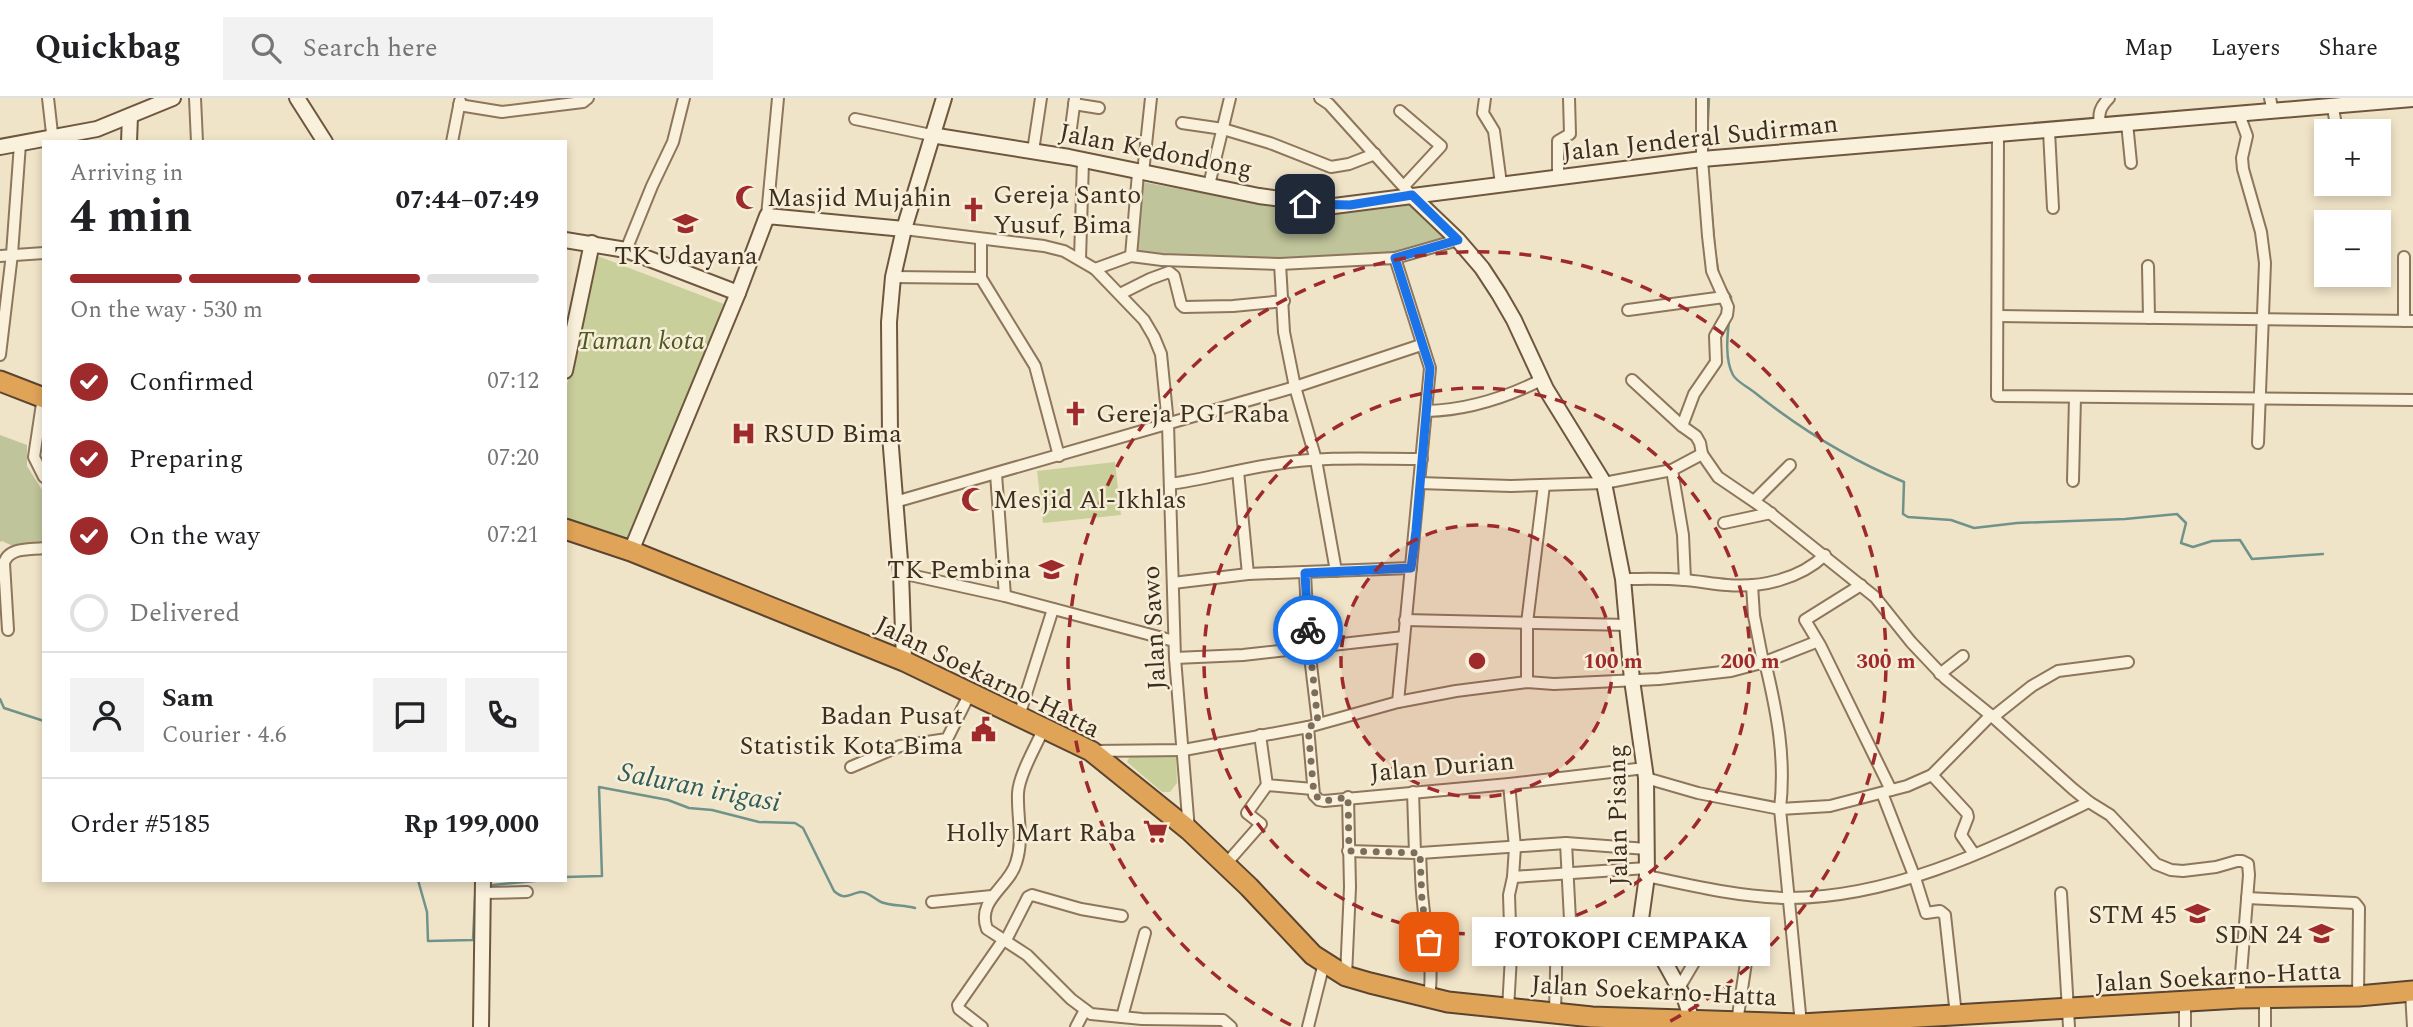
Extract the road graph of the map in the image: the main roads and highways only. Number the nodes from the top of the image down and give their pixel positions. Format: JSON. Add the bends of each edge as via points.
{"nodes":[{"id":1,"x":0,"y":381,"type":"edge"},
{"id":2,"x":42,"y":397,"type":"edge"},
{"id":3,"x":567,"y":530,"type":"edge"},
{"id":4,"x":2412,"y":991,"type":"edge"},
{"id":5,"x":2068,"y":1018,"type":"edge"},
{"id":6,"x":1944,"y":1019,"type":"edge"},
{"id":7,"x":1592,"y":1022,"type":"edge"},
{"id":8,"x":1872,"y":1023,"type":"edge"},
{"id":9,"x":1813,"y":1024,"type":"edge"},
{"id":10,"x":1760,"y":1025,"type":"edge"}],
"edges":[{"from":1,"to":2,"type":"highway"},
{"from":3,"to":7,"type":"highway","name":"Jalan Soekarno-Hatta","via":[[904,661],[1091,751],[1189,830],[1295,938],[1346,976],[1448,1002],[1555,1013]]},
{"from":4,"to":5,"type":"highway","name":"Jalan Soekarno-Hatta","via":[[2185,1001]]},
{"from":5,"to":6,"type":"highway","name":"Jalan Soekarno-Hatta"},
{"from":6,"to":8,"type":"highway","name":"Jalan Soekarno-Hatta"},
{"from":7,"to":10,"type":"highway","name":"Jalan Soekarno-Hatta"},
{"from":8,"to":9,"type":"highway","name":"Jalan Soekarno-Hatta"},
{"from":9,"to":10,"type":"highway","name":"Jalan Soekarno-Hatta"}]}
